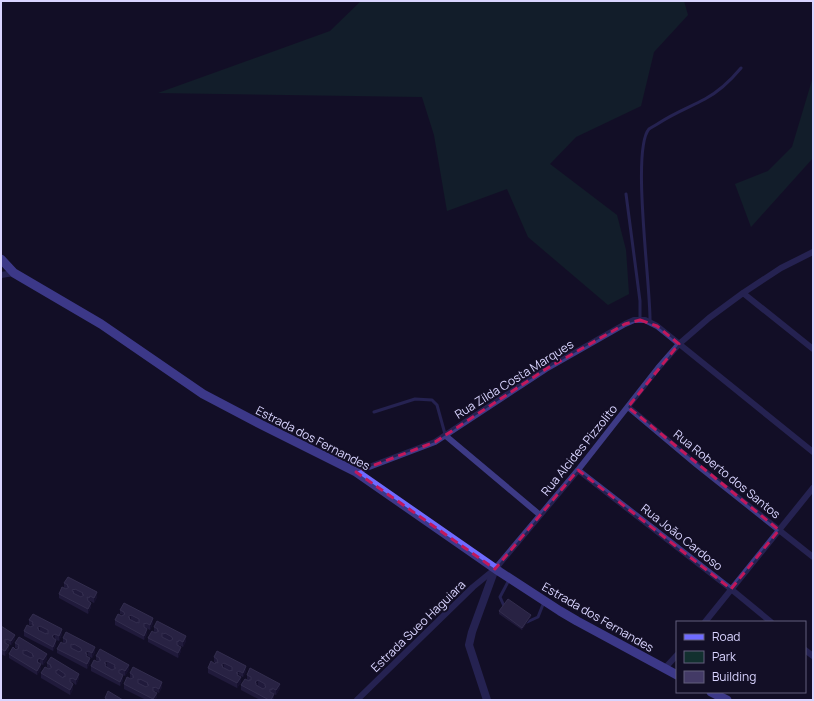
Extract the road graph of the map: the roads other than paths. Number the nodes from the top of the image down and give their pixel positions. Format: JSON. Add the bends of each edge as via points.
{"nodes":[{"id":1,"x":742,"y":68,"type":"dead end"},
{"id":2,"x":626,"y":194,"type":"dead end"},
{"id":3,"x":813,"y":252,"type":"edge"},
{"id":4,"x":1,"y":259,"type":"edge"},
{"id":5,"x":14,"y":273,"type":"junction"},
{"id":6,"x":1,"y":275,"type":"edge"},
{"id":7,"x":743,"y":293,"type":"junction"},
{"id":8,"x":640,"y":320,"type":"junction"},
{"id":9,"x":650,"y":322,"type":"junction"},
{"id":10,"x":679,"y":344,"type":"junction"},
{"id":11,"x":813,"y":349,"type":"edge"},
{"id":12,"x":628,"y":407,"type":"junction"},
{"id":13,"x":374,"y":412,"type":"dead end"},
{"id":14,"x":446,"y":436,"type":"junction"},
{"id":15,"x":813,"y":452,"type":"edge"},
{"id":16,"x":578,"y":470,"type":"junction"},
{"id":17,"x":356,"y":472,"type":"junction"},
{"id":18,"x":813,"y":488,"type":"edge"},
{"id":19,"x":540,"y":515,"type":"junction"},
{"id":20,"x":779,"y":530,"type":"junction"},
{"id":21,"x":813,"y":557,"type":"edge"},
{"id":22,"x":496,"y":569,"type":"junction"},
{"id":23,"x":510,"y":578,"type":"junction"},
{"id":24,"x":731,"y":589,"type":"junction"},
{"id":25,"x":544,"y":601,"type":"junction"},
{"id":26,"x":504,"y":606,"type":"edge"},
{"id":27,"x":706,"y":621,"type":"edge"},
{"id":28,"x":770,"y":621,"type":"edge"},
{"id":29,"x":527,"y":622,"type":"edge"},
{"id":30,"x":676,"y":656,"type":"edge"},
{"id":31,"x":665,"y":668,"type":"junction"},
{"id":32,"x":676,"y":674,"type":"edge"},
{"id":33,"x":713,"y":693,"type":"edge"},
{"id":34,"x":359,"y":700,"type":"edge"},
{"id":35,"x":487,"y":700,"type":"edge"},
{"id":36,"x":727,"y":700,"type":"edge"}],
"edges":[{"from":1,"to":9,"type":"lane","via":[[727,84],[706,98],[674,113],[649,129],[644,139],[642,162],[645,254]]},
{"from":2,"to":8,"type":"lane","via":[[640,301]]},
{"from":3,"to":7,"type":"street","name":"Rua Alcides Pizzolito","via":[[781,268]]},
{"from":4,"to":5,"type":"main road","name":"Estrada dos Fernandes"},
{"from":5,"to":6,"type":"street"},
{"from":5,"to":17,"type":"main road","name":"Estrada dos Fernandes","via":[[101,324],[203,394]]},
{"from":7,"to":10,"type":"street","name":"Rua Alcides Pizzolito"},
{"from":7,"to":11,"type":"street"},
{"from":8,"to":9,"type":"street","name":"Rua Zilda Costa Marques"},
{"from":8,"to":14,"type":"street","name":"Rua Zilda Costa Marques","via":[[625,324],[546,369]]},
{"from":9,"to":10,"type":"street","name":"Rua Zilda Costa Marques"},
{"from":10,"to":12,"type":"street","name":"Rua Alcides Pizzolito"},
{"from":10,"to":15,"type":"street","name":"Rua Zilda Costa Marques"},
{"from":12,"to":16,"type":"street","name":"Rua Alcides Pizzolito"},
{"from":12,"to":20,"type":"street","name":"Rua Roberto dos Santos"},
{"from":13,"to":14,"type":"lane","via":[[415,399],[432,400],[437,405]]},
{"from":14,"to":17,"type":"street","name":"Rua Zilda Costa Marques"},
{"from":14,"to":19,"type":"street"},
{"from":16,"to":19,"type":"street","name":"Rua Alcides Pizzolito"},
{"from":16,"to":24,"type":"street","name":"Rua João Cardoso"},
{"from":17,"to":22,"type":"main road","name":"Estrada dos Fernandes"},
{"from":18,"to":20,"type":"street"},
{"from":19,"to":22,"type":"street","name":"Rua Alcides Pizzolito"},
{"from":20,"to":21,"type":"street","name":"Rua Roberto dos Santos"},
{"from":20,"to":24,"type":"street"},
{"from":22,"to":23,"type":"main road","name":"Estrada dos Fernandes"},
{"from":22,"to":34,"type":"street","name":"Estrada Sueo Haguiara","via":[[472,588]]},
{"from":22,"to":35,"type":"street","via":[[469,645]]},
{"from":23,"to":25,"type":"main road","name":"Estrada dos Fernandes"},
{"from":23,"to":26,"type":"lane","via":[[500,597]]},
{"from":24,"to":27,"type":"street"},
{"from":24,"to":28,"type":"street","name":"Rua João Cardoso"},
{"from":25,"to":29,"type":"lane","via":[[538,617]]},
{"from":25,"to":31,"type":"main road","name":"Estrada dos Fernandes"},
{"from":30,"to":31,"type":"street"},
{"from":31,"to":32,"type":"main road","name":"Estrada dos Fernandes"},
{"from":33,"to":36,"type":"main road"}]}
